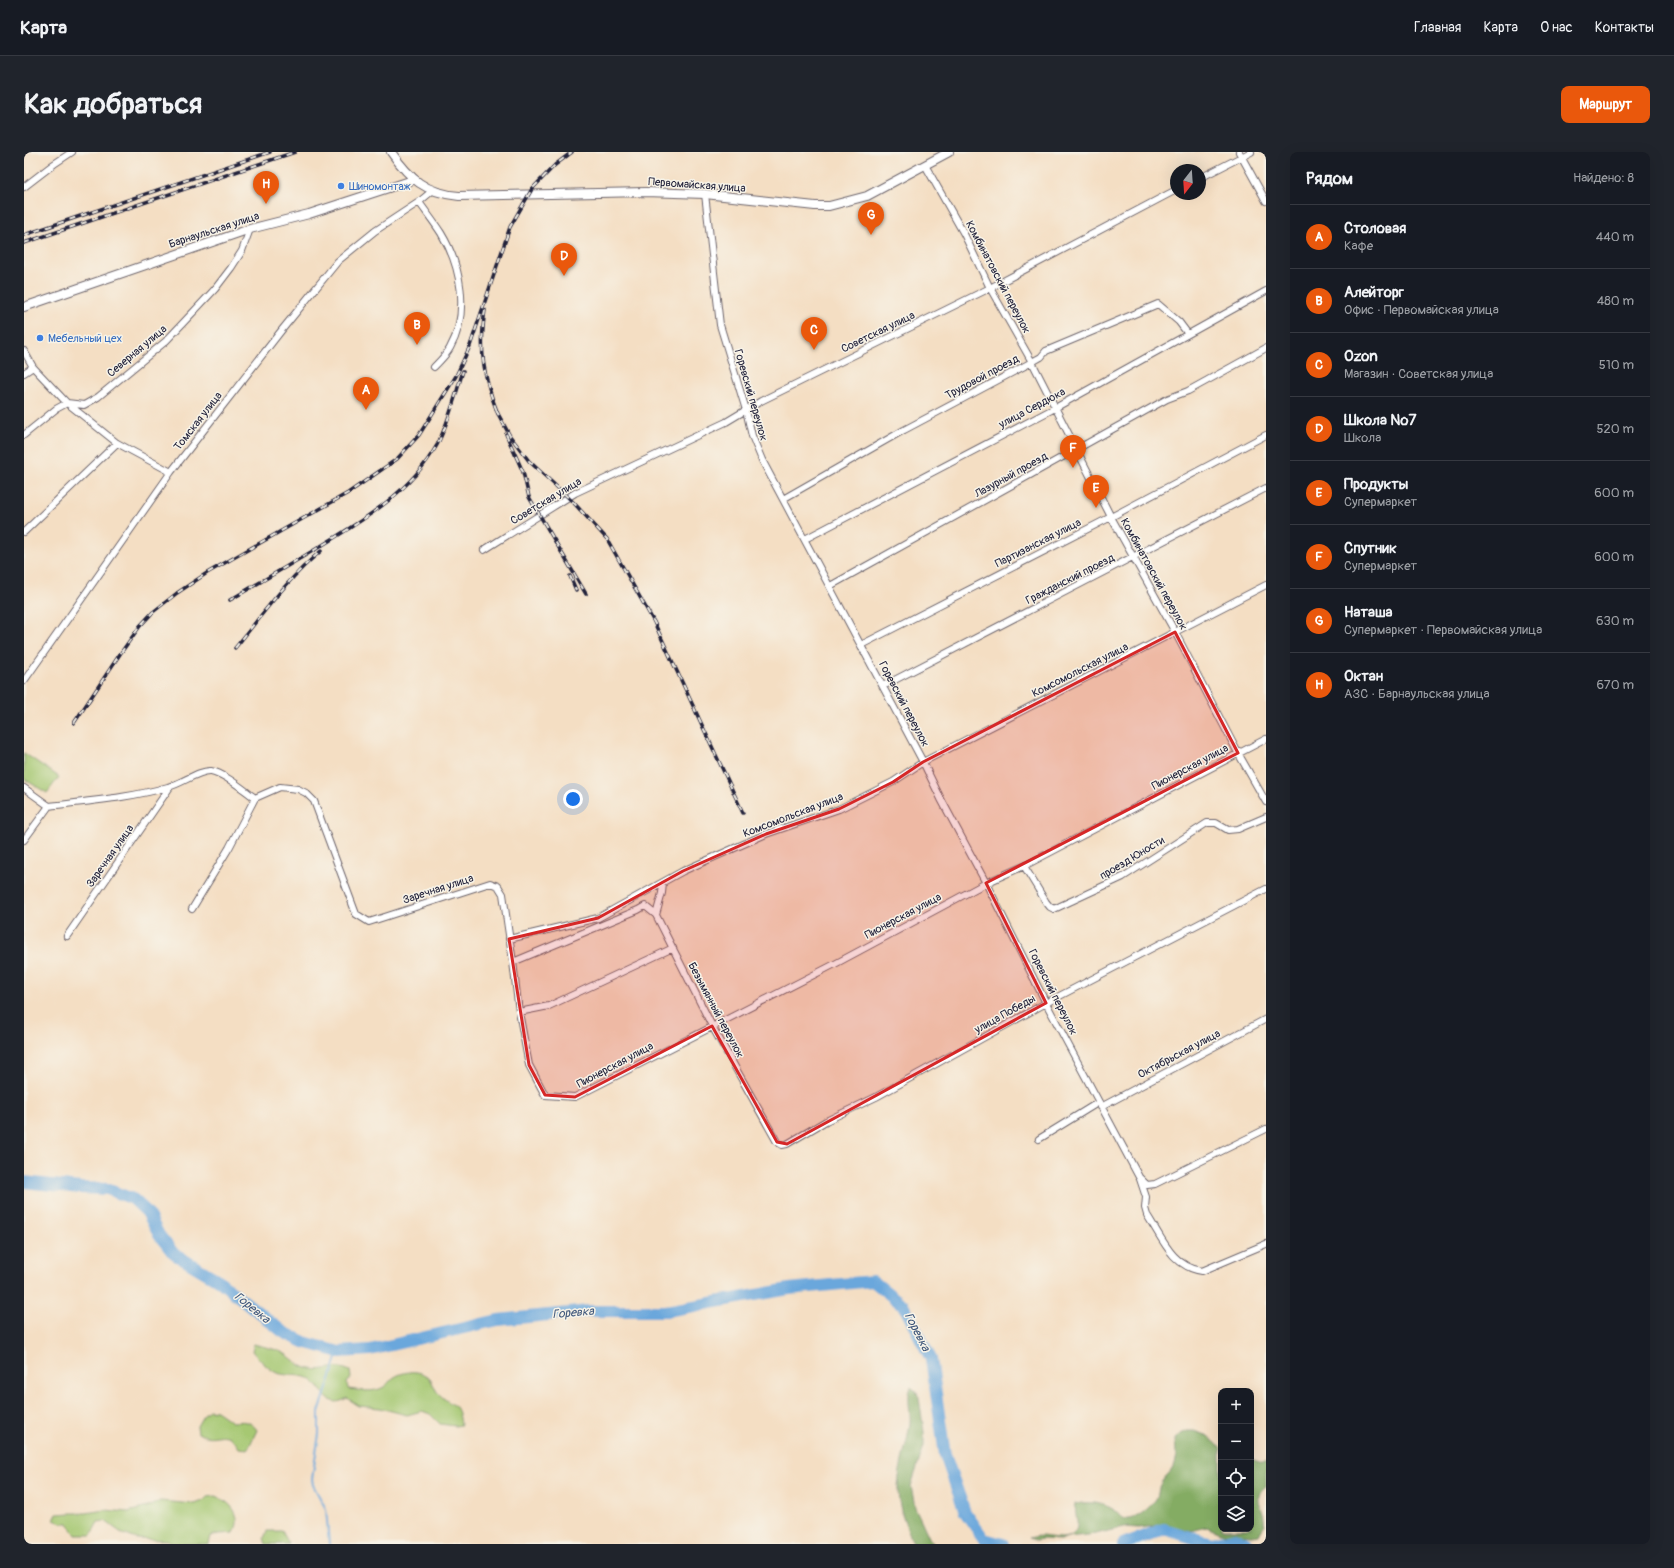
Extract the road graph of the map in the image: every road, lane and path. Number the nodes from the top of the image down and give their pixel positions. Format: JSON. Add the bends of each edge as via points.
{"nodes":[{"id":1,"x":72,"y":152,"type":"edge"},
{"id":2,"x":391,"y":152,"type":"edge"},
{"id":3,"x":949,"y":152,"type":"edge"},
{"id":4,"x":1251,"y":152,"type":"edge"},
{"id":5,"x":1240,"y":154,"type":"edge"},
{"id":6,"x":925,"y":165,"type":"junction"},
{"id":7,"x":1206,"y":174,"type":"edge"},
{"id":8,"x":413,"y":180,"type":"junction"},
{"id":9,"x":24,"y":187,"type":"edge"},
{"id":10,"x":432,"y":191,"type":"junction"},
{"id":11,"x":1170,"y":193,"type":"edge"},
{"id":12,"x":705,"y":194,"type":"junction"},
{"id":13,"x":1266,"y":201,"type":"edge"},
{"id":14,"x":419,"y":202,"type":"junction"},
{"id":15,"x":250,"y":228,"type":"junction"},
{"id":16,"x":990,"y":288,"type":"junction"},
{"id":17,"x":1266,"y":291,"type":"edge"},
{"id":18,"x":24,"y":307,"type":"edge"},
{"id":19,"x":1188,"y":334,"type":"junction"},
{"id":20,"x":1266,"y":348,"type":"edge"},
{"id":21,"x":24,"y":351,"type":"edge"},
{"id":22,"x":1032,"y":362,"type":"junction"},
{"id":23,"x":33,"y":367,"type":"junction"},
{"id":24,"x":434,"y":367,"type":"dead end"},
{"id":25,"x":24,"y":373,"type":"edge"},
{"id":26,"x":67,"y":403,"type":"junction"},
{"id":27,"x":1055,"y":408,"type":"junction"},
{"id":28,"x":746,"y":410,"type":"junction"},
{"id":29,"x":24,"y":435,"type":"edge"},
{"id":30,"x":1266,"y":435,"type":"edge"},
{"id":31,"x":117,"y":443,"type":"junction"},
{"id":32,"x":1076,"y":450,"type":"junction"},
{"id":33,"x":171,"y":472,"type":"junction"},
{"id":34,"x":1266,"y":488,"type":"edge"},
{"id":35,"x":783,"y":499,"type":"junction"},
{"id":36,"x":1111,"y":517,"type":"junction"},
{"id":37,"x":24,"y":532,"type":"edge"},
{"id":38,"x":805,"y":539,"type":"junction"},
{"id":39,"x":484,"y":550,"type":"dead end"},
{"id":40,"x":1134,"y":558,"type":"junction"},
{"id":41,"x":1266,"y":585,"type":"edge"},
{"id":42,"x":830,"y":586,"type":"junction"},
{"id":43,"x":1175,"y":632,"type":"junction"},
{"id":44,"x":861,"y":645,"type":"junction"},
{"id":45,"x":24,"y":681,"type":"edge"},
{"id":46,"x":883,"y":686,"type":"junction"},
{"id":47,"x":1266,"y":739,"type":"edge"},
{"id":48,"x":1238,"y":754,"type":"junction"},
{"id":49,"x":923,"y":762,"type":"junction"},
{"id":50,"x":170,"y":787,"type":"junction"},
{"id":51,"x":24,"y":788,"type":"edge"},
{"id":52,"x":255,"y":798,"type":"junction"},
{"id":53,"x":1266,"y":802,"type":"edge"},
{"id":54,"x":49,"y":806,"type":"junction"},
{"id":55,"x":1266,"y":816,"type":"edge"},
{"id":56,"x":24,"y":840,"type":"edge"},
{"id":57,"x":1024,"y":866,"type":"junction"},
{"id":58,"x":663,"y":883,"type":"junction"},
{"id":59,"x":986,"y":883,"type":"junction"},
{"id":60,"x":1266,"y":889,"type":"edge"},
{"id":61,"x":192,"y":909,"type":"dead end"},
{"id":62,"x":656,"y":915,"type":"junction"},
{"id":63,"x":67,"y":936,"type":"dead end"},
{"id":64,"x":509,"y":939,"type":"junction"},
{"id":65,"x":673,"y":948,"type":"junction"},
{"id":66,"x":513,"y":962,"type":"junction"},
{"id":67,"x":1046,"y":1003,"type":"junction"},
{"id":68,"x":519,"y":1012,"type":"junction"},
{"id":69,"x":1266,"y":1019,"type":"edge"},
{"id":70,"x":712,"y":1026,"type":"junction"},
{"id":71,"x":546,"y":1095,"type":"joint"},
{"id":72,"x":1100,"y":1105,"type":"junction"},
{"id":73,"x":1266,"y":1129,"type":"edge"},
{"id":74,"x":1039,"y":1139,"type":"dead end"},
{"id":75,"x":777,"y":1142,"type":"joint"},
{"id":76,"x":1139,"y":1177,"type":"junction"},
{"id":77,"x":1266,"y":1244,"type":"edge"}],
"edges":[{"from":1,"to":9,"type":"street"},
{"from":2,"to":8,"type":"main road"},
{"from":3,"to":6,"type":"main road","name":"Первомайская улица"},
{"from":4,"to":5,"type":"street"},
{"from":5,"to":7,"type":"street"},
{"from":5,"to":13,"type":"street"},
{"from":6,"to":12,"type":"main road","name":"Первомайская улица","via":[[867,196],[829,206]]},
{"from":6,"to":16,"type":"street","name":"Комбинатовский переулок","via":[[964,234]]},
{"from":8,"to":10,"type":"main road","name":"Первомайская улица"},
{"from":8,"to":15,"type":"main road","name":"Барнаульская улица","via":[[309,214]]},
{"from":10,"to":12,"type":"main road","name":"Первомайская улица","via":[[459,196],[616,192]]},
{"from":10,"to":14,"type":"street"},
{"from":11,"to":16,"type":"street","name":"Советская улица"},
{"from":12,"to":28,"type":"street","name":"Горевский переулок","via":[[720,325]]},
{"from":14,"to":24,"type":"street","via":[[441,233],[452,257],[462,296],[461,320],[450,348]]},
{"from":14,"to":33,"type":"street","name":"Томская улица","via":[[375,231],[338,261]]},
{"from":15,"to":18,"type":"main road","name":"Барнаульская улица"},
{"from":15,"to":26,"type":"street","name":"Северная улица","via":[[242,251],[231,268],[215,289],[166,341],[92,401],[84,405]]},
{"from":16,"to":22,"type":"street","name":"Комбинатовский переулок"},
{"from":16,"to":28,"type":"street","name":"Советская улица","via":[[761,400]]},
{"from":17,"to":19,"type":"street","name":"улица Сердюка"},
{"from":19,"to":22,"type":"street","name":"Трудовой проезд","via":[[1179,322],[1158,304],[1046,351]]},
{"from":19,"to":27,"type":"street","name":"улица Сердюка"},
{"from":20,"to":32,"type":"street","name":"Лазурный проезд"},
{"from":21,"to":23,"type":"street"},
{"from":22,"to":27,"type":"street","name":"Комбинатовский переулок"},
{"from":22,"to":35,"type":"street","name":"Трудовой проезд","via":[[904,430]]},
{"from":23,"to":25,"type":"street"},
{"from":23,"to":26,"type":"street"},
{"from":26,"to":29,"type":"street"},
{"from":26,"to":31,"type":"street"},
{"from":27,"to":32,"type":"street","name":"Комбинатовский переулок"},
{"from":27,"to":38,"type":"street","name":"улица Сердюка"},
{"from":28,"to":35,"type":"street","name":"Горевский переулок","via":[[752,436]]},
{"from":28,"to":39,"type":"street","name":"Советская улица","via":[[712,429],[575,493]]},
{"from":30,"to":36,"type":"street","name":"Партизанская улица"},
{"from":31,"to":33,"type":"street"},
{"from":31,"to":37,"type":"street"},
{"from":32,"to":36,"type":"street","name":"Комбинатовский переулок"},
{"from":32,"to":42,"type":"street","name":"Лазурный проезд"},
{"from":33,"to":45,"type":"street","name":"Томская улица"},
{"from":34,"to":40,"type":"street","name":"Гражданский проезд"},
{"from":35,"to":38,"type":"street","name":"Горевский переулок"},
{"from":36,"to":40,"type":"street","name":"Комбинатовский переулок"},
{"from":36,"to":44,"type":"street","name":"Партизанская улица"},
{"from":38,"to":42,"type":"street","name":"Горевский переулок"},
{"from":40,"to":43,"type":"street","name":"Комбинатовский переулок"},
{"from":40,"to":46,"type":"street","name":"Гражданский проезд"},
{"from":41,"to":43,"type":"street","name":"Комсомольская улица"},
{"from":42,"to":44,"type":"street","name":"Горевский переулок"},
{"from":43,"to":48,"type":"street","name":"Комбинатовский переулок"},
{"from":43,"to":49,"type":"street","name":"Комсомольская улица"},
{"from":44,"to":46,"type":"street","name":"Горевский переулок"},
{"from":46,"to":49,"type":"street","name":"Горевский переулок"},
{"from":47,"to":48,"type":"street","name":"Пионерская улица"},
{"from":48,"to":53,"type":"street","name":"Комбинатовский переулок"},
{"from":48,"to":57,"type":"street","name":"Пионерская улица"},
{"from":49,"to":58,"type":"street","name":"Комсомольская улица","via":[[893,782],[839,809],[766,834]]},
{"from":49,"to":59,"type":"street","name":"Горевский переулок"},
{"from":50,"to":52,"type":"street","via":[[209,771],[219,773]]},
{"from":50,"to":54,"type":"street","via":[[102,800]]},
{"from":50,"to":63,"type":"street","name":"Заречная улица"},
{"from":51,"to":54,"type":"street"},
{"from":52,"to":61,"type":"street","via":[[229,848]]},
{"from":52,"to":64,"type":"street","name":"Заречная улица","via":[[280,787],[298,789],[314,801],[356,914],[369,922],[490,883],[498,886],[503,894]]},
{"from":54,"to":56,"type":"street"},
{"from":55,"to":57,"type":"street","name":"проезд Юности","via":[[1238,829],[1228,830],[1216,823],[1207,823],[1123,877],[1054,909],[1046,902]]},
{"from":57,"to":59,"type":"street","name":"Пионерская улица"},
{"from":58,"to":62,"type":"street"},
{"from":58,"to":64,"type":"street","name":"Комсомольская улица","via":[[598,918]]},
{"from":59,"to":67,"type":"street","name":"Горевский переулок"},
{"from":59,"to":70,"type":"street","name":"Пионерская улица"},
{"from":60,"to":67,"type":"street","name":"улица Победы"},
{"from":62,"to":65,"type":"street","name":"Безымянный переулок"},
{"from":62,"to":66,"type":"street","via":[[645,906]]},
{"from":64,"to":66,"type":"street","name":"Заречная улица"},
{"from":65,"to":68,"type":"street","via":[[548,1006]]},
{"from":65,"to":70,"type":"street","name":"Безымянный переулок"},
{"from":66,"to":68,"type":"street","name":"Заречная улица"},
{"from":67,"to":72,"type":"street","name":"Горевский переулок"},
{"from":67,"to":75,"type":"street","name":"улица Победы","via":[[787,1144]]},
{"from":68,"to":71,"type":"street","name":"Заречная улица","via":[[529,1065]]},
{"from":69,"to":72,"type":"street","name":"Октябрьская улица"},
{"from":70,"to":71,"type":"street","name":"Пионерская улица","via":[[575,1098]]},
{"from":70,"to":75,"type":"street","name":"Безымянный переулок"},
{"from":72,"to":74,"type":"street","name":"Октябрьская улица"},
{"from":72,"to":76,"type":"street","name":"Горевский переулок"},
{"from":73,"to":76,"type":"street","via":[[1155,1184],[1147,1184]]},
{"from":76,"to":77,"type":"street","name":"Горевский переулок","via":[[1146,1198],[1147,1215],[1171,1254],[1184,1266],[1202,1271]]}]}
